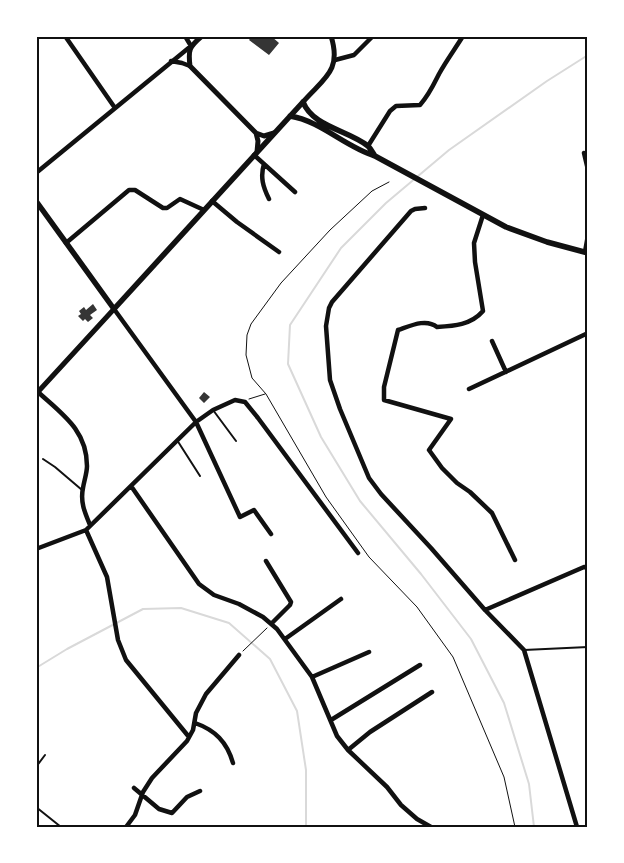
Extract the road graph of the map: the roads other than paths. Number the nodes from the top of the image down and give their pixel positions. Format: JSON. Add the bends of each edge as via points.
{"nodes":[{"id":1,"x":65,"y":36,"type":"edge"},
{"id":2,"x":185,"y":36,"type":"edge"},
{"id":3,"x":202,"y":36,"type":"edge"},
{"id":4,"x":331,"y":36,"type":"edge"},
{"id":5,"x":373,"y":36,"type":"edge"},
{"id":6,"x":463,"y":36,"type":"edge"},
{"id":7,"x":191,"y":46,"type":"junction"},
{"id":8,"x":335,"y":60,"type":"junction"},
{"id":9,"x":171,"y":61,"type":"junction"},
{"id":10,"x":190,"y":66,"type":"junction"},
{"id":11,"x":303,"y":102,"type":"junction"},
{"id":12,"x":115,"y":108,"type":"junction"},
{"id":13,"x":290,"y":116,"type":"junction"},
{"id":14,"x":256,"y":133,"type":"junction"},
{"id":15,"x":274,"y":133,"type":"junction"},
{"id":16,"x":368,"y":146,"type":"junction"},
{"id":17,"x":256,"y":153,"type":"junction"},
{"id":18,"x":584,"y":154,"type":"dead end"},
{"id":19,"x":376,"y":156,"type":"junction"},
{"id":20,"x":264,"y":164,"type":"junction"},
{"id":21,"x":588,"y":170,"type":"edge"},
{"id":22,"x":36,"y":172,"type":"edge"},
{"id":23,"x":295,"y":192,"type":"dead end"},
{"id":24,"x":269,"y":199,"type":"dead end"},
{"id":25,"x":36,"y":201,"type":"edge"},
{"id":26,"x":212,"y":201,"type":"junction"},
{"id":27,"x":425,"y":208,"type":"dead end"},
{"id":28,"x":204,"y":210,"type":"junction"},
{"id":29,"x":483,"y":215,"type":"junction"},
{"id":30,"x":588,"y":235,"type":"edge"},
{"id":31,"x":66,"y":243,"type":"junction"},
{"id":32,"x":279,"y":252,"type":"dead end"},
{"id":33,"x":586,"y":253,"type":"edge"},
{"id":34,"x":114,"y":309,"type":"junction"},
{"id":35,"x":588,"y":333,"type":"edge"},
{"id":36,"x":492,"y":340,"type":"dead end"},
{"id":37,"x":506,"y":372,"type":"junction"},
{"id":38,"x":469,"y":389,"type":"dead end"},
{"id":39,"x":37,"y":393,"type":"edge"},
{"id":40,"x":213,"y":410,"type":"junction"},
{"id":41,"x":196,"y":422,"type":"junction"},
{"id":42,"x":177,"y":440,"type":"junction"},
{"id":43,"x":236,"y":441,"type":"dead end"},
{"id":44,"x":43,"y":459,"type":"dead end"},
{"id":45,"x":200,"y":476,"type":"dead end"},
{"id":46,"x":131,"y":486,"type":"junction"},
{"id":47,"x":82,"y":490,"type":"junction"},
{"id":48,"x":90,"y":525,"type":"junction"},
{"id":49,"x":86,"y":530,"type":"junction"},
{"id":50,"x":271,"y":534,"type":"dead end"},
{"id":51,"x":36,"y":549,"type":"edge"},
{"id":52,"x":358,"y":553,"type":"dead end"},
{"id":53,"x":515,"y":560,"type":"dead end"},
{"id":54,"x":266,"y":562,"type":"dead end"},
{"id":55,"x":588,"y":568,"type":"edge"},
{"id":56,"x":341,"y":599,"type":"dead end"},
{"id":57,"x":485,"y":610,"type":"junction"},
{"id":58,"x":272,"y":623,"type":"junction"},
{"id":59,"x":285,"y":640,"type":"junction"},
{"id":60,"x":588,"y":647,"type":"edge"},
{"id":61,"x":524,"y":650,"type":"junction"},
{"id":62,"x":369,"y":652,"type":"dead end"},
{"id":63,"x":239,"y":655,"type":"road end"},
{"id":64,"x":420,"y":665,"type":"dead end"},
{"id":65,"x":312,"y":677,"type":"junction"},
{"id":66,"x":432,"y":692,"type":"dead end"},
{"id":67,"x":331,"y":720,"type":"junction"},
{"id":68,"x":195,"y":722,"type":"junction"},
{"id":69,"x":189,"y":737,"type":"junction"},
{"id":70,"x":348,"y":750,"type":"junction"},
{"id":71,"x":45,"y":755,"type":"dead end"},
{"id":72,"x":233,"y":762,"type":"dead end"},
{"id":73,"x":36,"y":767,"type":"edge"},
{"id":74,"x":134,"y":788,"type":"dead end"},
{"id":75,"x":200,"y":791,"type":"dead end"},
{"id":76,"x":142,"y":796,"type":"junction"},
{"id":77,"x":36,"y":807,"type":"edge"},
{"id":78,"x":129,"y":826,"type":"edge"},
{"id":79,"x":61,"y":827,"type":"edge"},
{"id":80,"x":431,"y":827,"type":"edge"},
{"id":81,"x":577,"y":827,"type":"edge"}],
"edges":[{"from":1,"to":12,"type":"street"},
{"from":2,"to":7,"type":"street"},
{"from":3,"to":7,"type":"street"},
{"from":4,"to":8,"type":"street"},
{"from":5,"to":8,"type":"street","via":[[354,55]]},
{"from":6,"to":16,"type":"street","via":[[428,97],[420,105],[396,106]]},
{"from":7,"to":9,"type":"street"},
{"from":7,"to":10,"type":"street"},
{"from":8,"to":11,"type":"street","via":[[331,70]]},
{"from":9,"to":10,"type":"street"},
{"from":9,"to":12,"type":"street"},
{"from":10,"to":14,"type":"street"},
{"from":11,"to":13,"type":"main road"},
{"from":11,"to":16,"type":"main road","via":[[315,117]]},
{"from":12,"to":22,"type":"street"},
{"from":13,"to":15,"type":"main road"},
{"from":13,"to":19,"type":"main road","via":[[310,122]]},
{"from":14,"to":15,"type":"street","via":[[264,136]]},
{"from":14,"to":17,"type":"street"},
{"from":15,"to":17,"type":"main road"},
{"from":16,"to":19,"type":"main road"},
{"from":17,"to":20,"type":"street"},
{"from":17,"to":26,"type":"main road"},
{"from":18,"to":21,"type":"street"},
{"from":19,"to":29,"type":"main road"},
{"from":20,"to":23,"type":"street"},
{"from":20,"to":24,"type":"street","via":[[261,176]]},
{"from":25,"to":31,"type":"main road"},
{"from":26,"to":28,"type":"main road"},
{"from":26,"to":32,"type":"street"},
{"from":27,"to":57,"type":"street","via":[[411,211],[332,302],[326,326],[330,380],[374,486]]},
{"from":28,"to":31,"type":"street","via":[[180,199],[163,208],[135,190],[128,190]]},
{"from":28,"to":34,"type":"main road"},
{"from":29,"to":33,"type":"main road","via":[[506,227]]},
{"from":29,"to":53,"type":"street","via":[[474,243],[482,311],[476,319],[456,326],[437,328],[432,323],[422,323],[398,330],[384,387],[384,400],[450,419],[429,450],[442,468],[492,513]]},
{"from":30,"to":33,"type":"street"},
{"from":31,"to":34,"type":"main road"},
{"from":34,"to":39,"type":"street"},
{"from":34,"to":41,"type":"street"},
{"from":35,"to":37,"type":"street"},
{"from":36,"to":37,"type":"street"},
{"from":37,"to":38,"type":"street"},
{"from":39,"to":47,"type":"street","via":[[73,424],[84,441],[88,467]]},
{"from":40,"to":41,"type":"street"},
{"from":40,"to":43,"type":"lane"},
{"from":40,"to":52,"type":"street","via":[[235,400],[244,402]]},
{"from":41,"to":42,"type":"street"},
{"from":41,"to":50,"type":"street","via":[[240,517],[254,510]]},
{"from":42,"to":45,"type":"lane"},
{"from":42,"to":46,"type":"street"},
{"from":44,"to":47,"type":"lane"},
{"from":46,"to":48,"type":"street"},
{"from":46,"to":58,"type":"street","via":[[199,584],[214,595],[239,604]]},
{"from":47,"to":48,"type":"street","via":[[82,505]]},
{"from":48,"to":49,"type":"street"},
{"from":49,"to":51,"type":"street"},
{"from":49,"to":69,"type":"street","via":[[107,577],[118,640],[126,660]]},
{"from":54,"to":58,"type":"street","via":[[291,602]]},
{"from":55,"to":57,"type":"street"},
{"from":56,"to":59,"type":"street"},
{"from":57,"to":61,"type":"street"},
{"from":58,"to":59,"type":"street"},
{"from":59,"to":65,"type":"street"},
{"from":60,"to":61,"type":"lane"},
{"from":61,"to":81,"type":"street"},
{"from":62,"to":65,"type":"street"},
{"from":63,"to":68,"type":"street","via":[[206,694]]},
{"from":64,"to":67,"type":"street"},
{"from":65,"to":67,"type":"street"},
{"from":66,"to":70,"type":"street"},
{"from":67,"to":70,"type":"street","via":[[337,736]]},
{"from":68,"to":69,"type":"street"},
{"from":68,"to":72,"type":"street","via":[[220,737]]},
{"from":69,"to":76,"type":"street","via":[[152,778]]},
{"from":70,"to":80,"type":"street","via":[[401,805]]},
{"from":71,"to":73,"type":"lane"},
{"from":74,"to":76,"type":"street"},
{"from":75,"to":76,"type":"street","via":[[187,797],[172,812],[159,809]]},
{"from":76,"to":78,"type":"street"},
{"from":77,"to":79,"type":"lane"}]}
